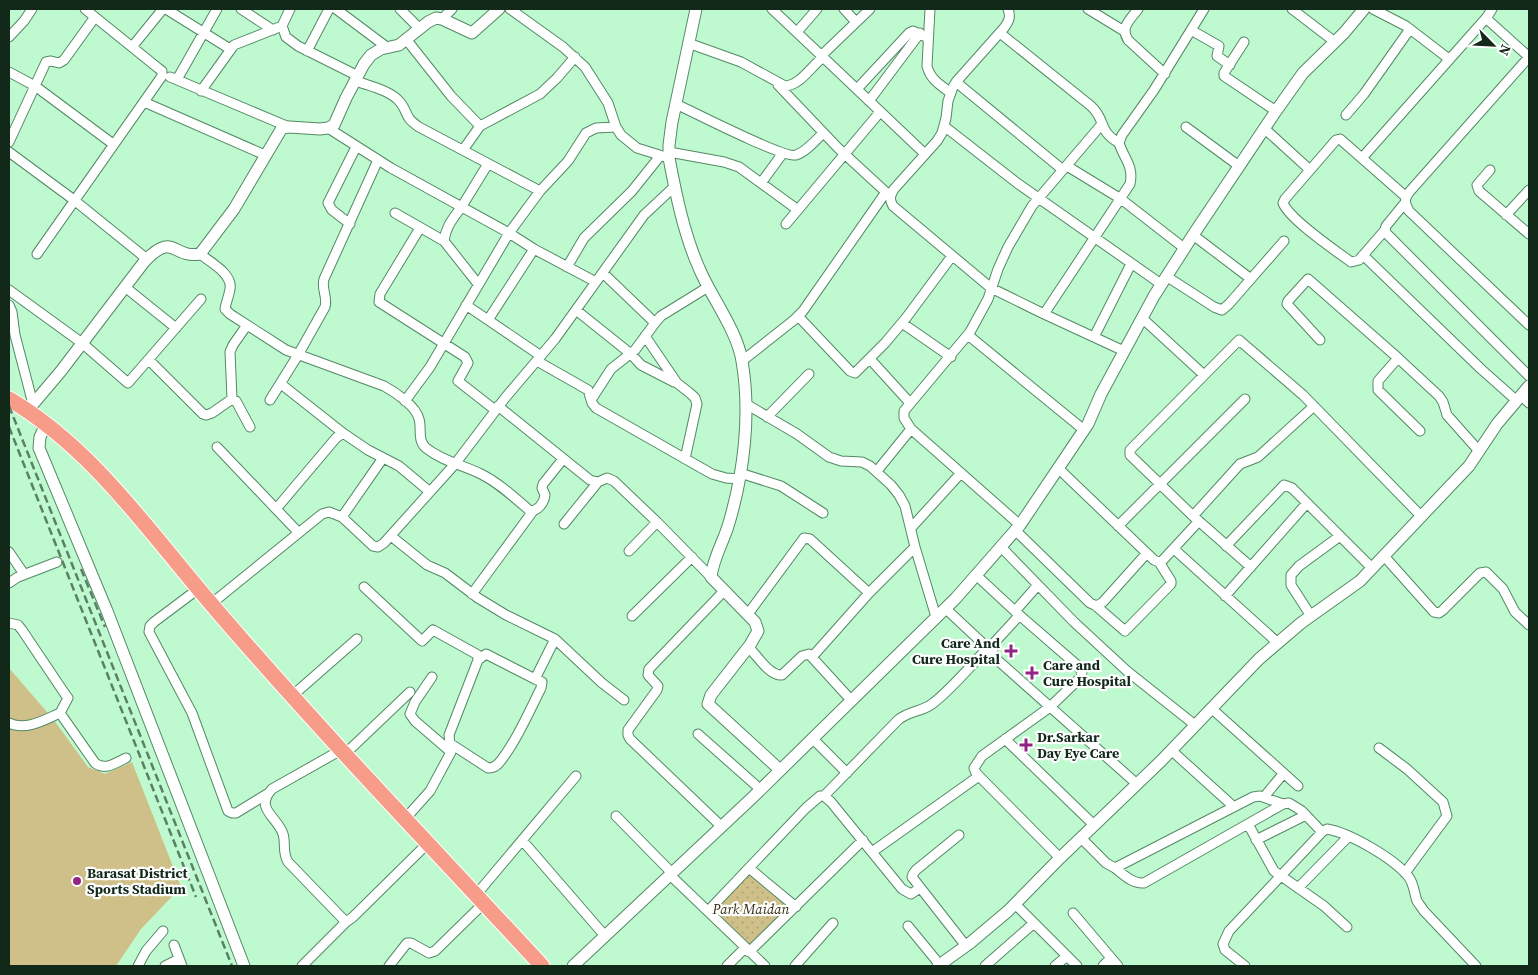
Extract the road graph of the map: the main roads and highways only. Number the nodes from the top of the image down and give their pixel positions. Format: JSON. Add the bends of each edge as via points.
{"nodes":[{"id":1,"x":9,"y":399,"type":"edge"},
{"id":2,"x":542,"y":966,"type":"edge"}],
"edges":[{"from":1,"to":2,"type":"highway","via":[[30,407],[98,469],[292,696]]}]}
